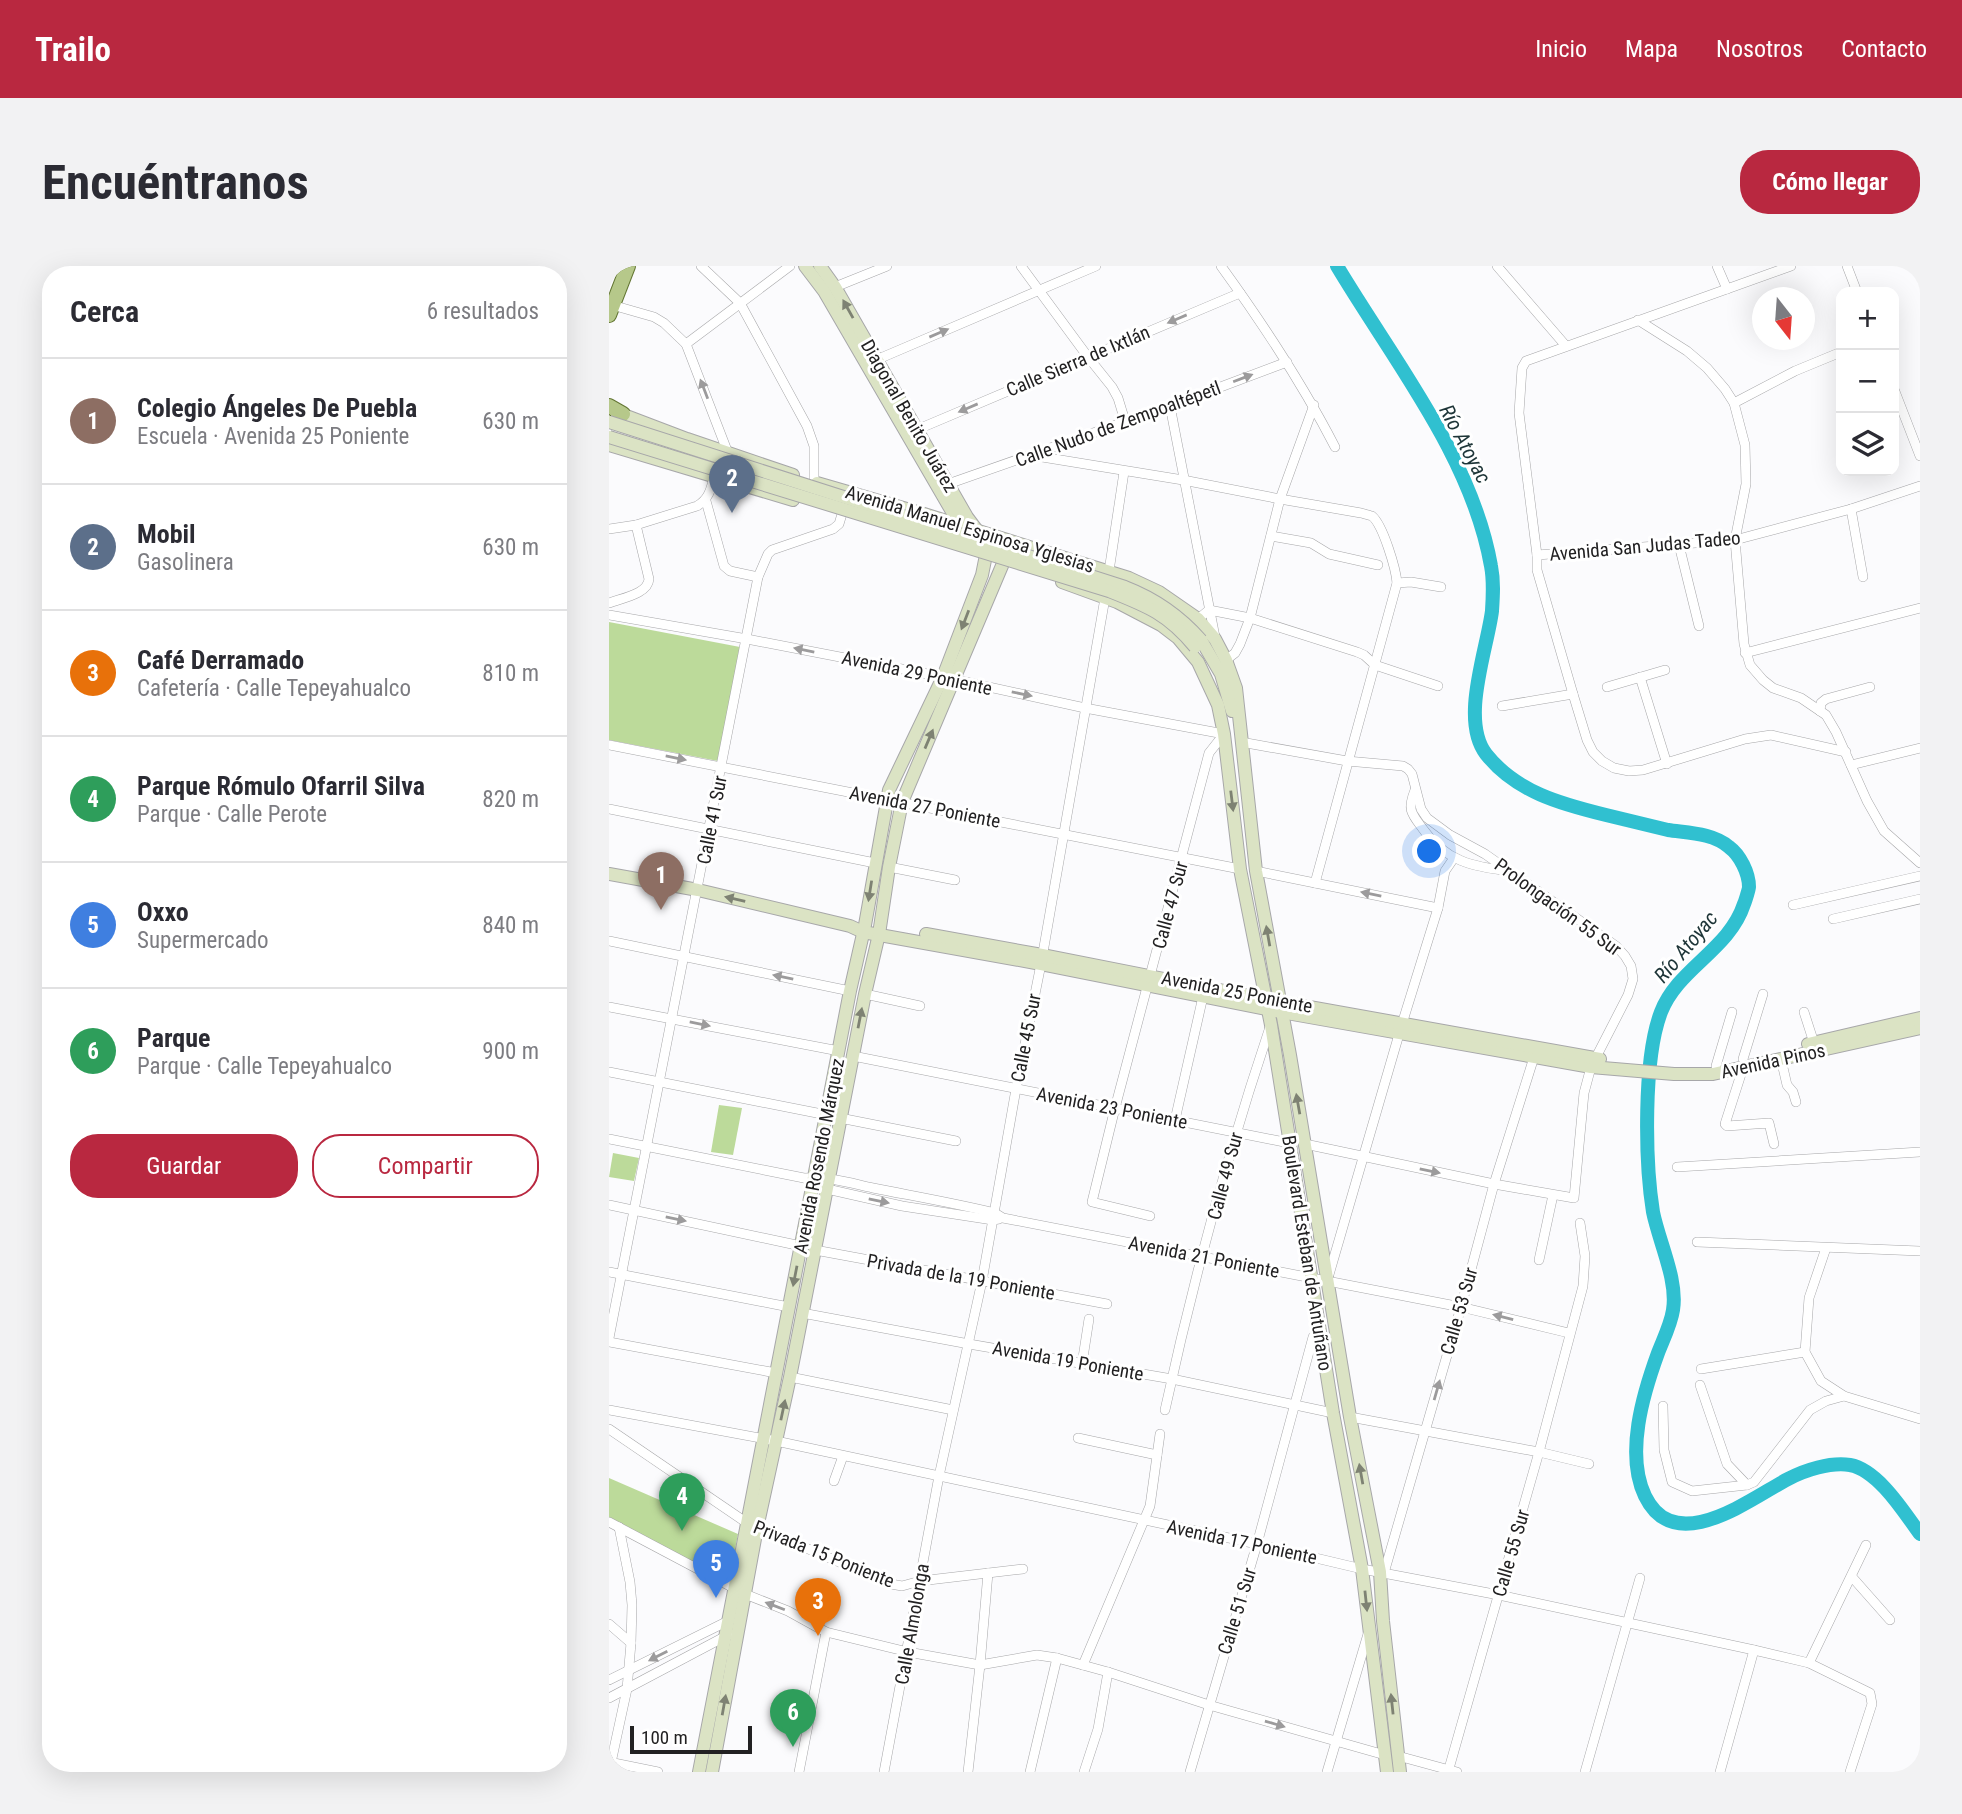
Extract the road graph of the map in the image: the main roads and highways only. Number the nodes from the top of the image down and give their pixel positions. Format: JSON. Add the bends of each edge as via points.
{"nodes":[{"id":1,"x":628,"y":266,"type":"edge"},
{"id":2,"x":805,"y":266,"type":"edge"},
{"id":3,"x":820,"y":266,"type":"edge"},
{"id":4,"x":611,"y":310,"type":"edge"},
{"id":5,"x":614,"y":410,"type":"edge"},
{"id":6,"x":609,"y":422,"type":"edge"},
{"id":7,"x":609,"y":437,"type":"edge"},
{"id":8,"x":687,"y":439,"type":"junction"},
{"id":9,"x":609,"y":446,"type":"edge"},
{"id":10,"x":678,"y":466,"type":"junction"},
{"id":11,"x":944,"y":498,"type":"junction"},
{"id":12,"x":924,"y":513,"type":"junction"},
{"id":13,"x":969,"y":528,"type":"junction"},
{"id":14,"x":958,"y":547,"type":"junction"},
{"id":15,"x":986,"y":555,"type":"junction"},
{"id":16,"x":1005,"y":561,"type":"junction"},
{"id":17,"x":982,"y":575,"type":"junction"},
{"id":18,"x":1198,"y":644,"type":"junction"},
{"id":19,"x":949,"y":678,"type":"junction"},
{"id":20,"x":1218,"y":705,"type":"junction"},
{"id":21,"x":1224,"y":734,"type":"joint"},
{"id":22,"x":1241,"y":742,"type":"junction"},
{"id":23,"x":609,"y":874,"type":"edge"},
{"id":24,"x":864,"y":928,"type":"junction"},
{"id":25,"x":880,"y":930,"type":"junction"},
{"id":26,"x":1266,"y":1004,"type":"junction"},
{"id":27,"x":1280,"y":1007,"type":"junction"},
{"id":28,"x":1920,"y":1018,"type":"edge"},
{"id":29,"x":1920,"y":1028,"type":"edge"},
{"id":30,"x":1743,"y":1063,"type":"junction"},
{"id":31,"x":1624,"y":1065,"type":"joint"},
{"id":32,"x":1675,"y":1070,"type":"junction"},
{"id":33,"x":834,"y":1116,"type":"junction"},
{"id":34,"x":770,"y":1440,"type":"junction"},
{"id":35,"x":733,"y":1625,"type":"junction"},
{"id":36,"x":1391,"y":1756,"type":"junction"},
{"id":37,"x":699,"y":1772,"type":"edge"},
{"id":38,"x":712,"y":1772,"type":"edge"},
{"id":39,"x":1387,"y":1772,"type":"edge"},
{"id":40,"x":1400,"y":1772,"type":"edge"}],
"edges":[{"from":1,"to":4,"type":"main road"},
{"from":2,"to":11,"type":"main road","name":"Diagonal Benito Juárez"},
{"from":13,"to":3,"type":"main road","name":"Diagonal Benito Juárez","one_way":true},
{"from":5,"to":8,"type":"main road","name":"Avenida Manuel Espinosa Yglesias"},
{"from":6,"to":18,"type":"main road","bridge":true,"via":[[1125,587],[1157,601],[1188,626]]},
{"from":7,"to":18,"type":"main road","bridge":true,"via":[[1109,591],[1151,608]]},
{"from":8,"to":10,"type":"main road"},
{"from":8,"to":12,"type":"main road","name":"Avenida Manuel Espinosa Yglesias"},
{"from":9,"to":10,"type":"main road","name":"Avenida Manuel Espinosa Yglesias"},
{"from":10,"to":14,"type":"main road","name":"Avenida Manuel Espinosa Yglesias"},
{"from":11,"to":12,"type":"main road","via":[[941,508]]},
{"from":11,"to":13,"type":"main road","name":"Diagonal Benito Juárez"},
{"from":12,"to":13,"type":"main road","name":"Avenida Manuel Espinosa Yglesias"},
{"from":13,"to":14,"type":"main road"},
{"from":13,"to":15,"type":"main road","name":"Diagonal Benito Juárez"},
{"from":13,"to":16,"type":"main road","name":"Diagonal Benito Juárez"},
{"from":13,"to":22,"type":"main road","name":"Avenida Manuel Espinosa Yglesias","via":[[1109,570],[1159,592],[1198,619],[1226,660],[1235,688]]},
{"from":14,"to":15,"type":"main road","name":"Avenida Manuel Espinosa Yglesias"},
{"from":14,"to":17,"type":"main road","via":[[977,558]]},
{"from":15,"to":16,"type":"main road","name":"Avenida Manuel Espinosa Yglesias"},
{"from":15,"to":17,"type":"main road","name":"Avenida Rosendo Márquez"},
{"from":16,"to":19,"type":"main road","name":"Avenida Rosendo Márquez"},
{"from":16,"to":20,"type":"main road","name":"Avenida Manuel Espinosa Yglesias","via":[[1105,598],[1161,625],[1198,662]]},
{"from":17,"to":19,"type":"main road","name":"Avenida Rosendo Márquez","one_way":true},
{"from":18,"to":20,"type":"main road","via":[[1214,680]]},
{"from":18,"to":22,"type":"main road","via":[[1221,674]]},
{"from":19,"to":24,"type":"main road","name":"Avenida Rosendo Márquez","one_way":true,"via":[[889,790]]},
{"from":25,"to":19,"type":"main road","name":"Avenida Rosendo Márquez","one_way":true,"via":[[902,802]]},
{"from":20,"to":21,"type":"main road","name":"Avenida Manuel Espinosa Yglesias"},
{"from":21,"to":26,"type":"main road","name":"Boulevard Esteban de Antuñano","one_way":true,"via":[[1240,869]]},
{"from":27,"to":22,"type":"main road","name":"Boulevard Esteban de Antuñano","one_way":true,"via":[[1256,871]]},
{"from":24,"to":23,"type":"main road","name":"Avenida 25 Poniente","one_way":true},
{"from":24,"to":25,"type":"main road","name":"Avenida 25 Poniente"},
{"from":24,"to":33,"type":"main road","name":"Avenida Rosendo Márquez","via":[[839,1051]]},
{"from":25,"to":26,"type":"main road","name":"Avenida 25 Poniente"},
{"from":33,"to":25,"type":"main road","name":"Avenida Rosendo Márquez","one_way":true,"via":[[853,1056]]},
{"from":26,"to":27,"type":"main road","name":"Avenida 25 Poniente"},
{"from":26,"to":36,"type":"main road","name":"Boulevard Esteban de Antuñano","one_way":true},
{"from":27,"to":31,"type":"main road","name":"Avenida 25 Poniente","via":[[1535,1054]]},
{"from":36,"to":27,"type":"main road","name":"Boulevard Esteban de Antuñano","one_way":true,"via":[[1382,1573],[1350,1417]]},
{"from":28,"to":30,"type":"main road","name":"Avenida Pinos"},
{"from":29,"to":30,"type":"main road","name":"Avenida Pinos"},
{"from":30,"to":32,"type":"main road","name":"Avenida Pinos"},
{"from":30,"to":32,"type":"main road","name":"Avenida Pinos","via":[[1713,1074]]},
{"from":31,"to":32,"type":"main road","name":"Avenida Pinos"},
{"from":34,"to":33,"type":"main road","name":"Avenida Rosendo Márquez","one_way":true,"via":[[790,1377],[803,1312],[828,1184]]},
{"from":33,"to":34,"type":"main road","name":"Avenida Rosendo Márquez","one_way":true,"via":[[810,1180],[776,1373]]},
{"from":34,"to":35,"type":"main road","name":"Avenida Rosendo Márquez"},
{"from":35,"to":37,"type":"main road","name":"Avenida Rosendo Márquez"},
{"from":38,"to":35,"type":"main road","name":"Avenida Rosendo Márquez","one_way":true},
{"from":36,"to":39,"type":"main road","name":"Boulevard Esteban de Antuñano"},
{"from":36,"to":40,"type":"main road","name":"Boulevard Esteban de Antuñano"}]}
